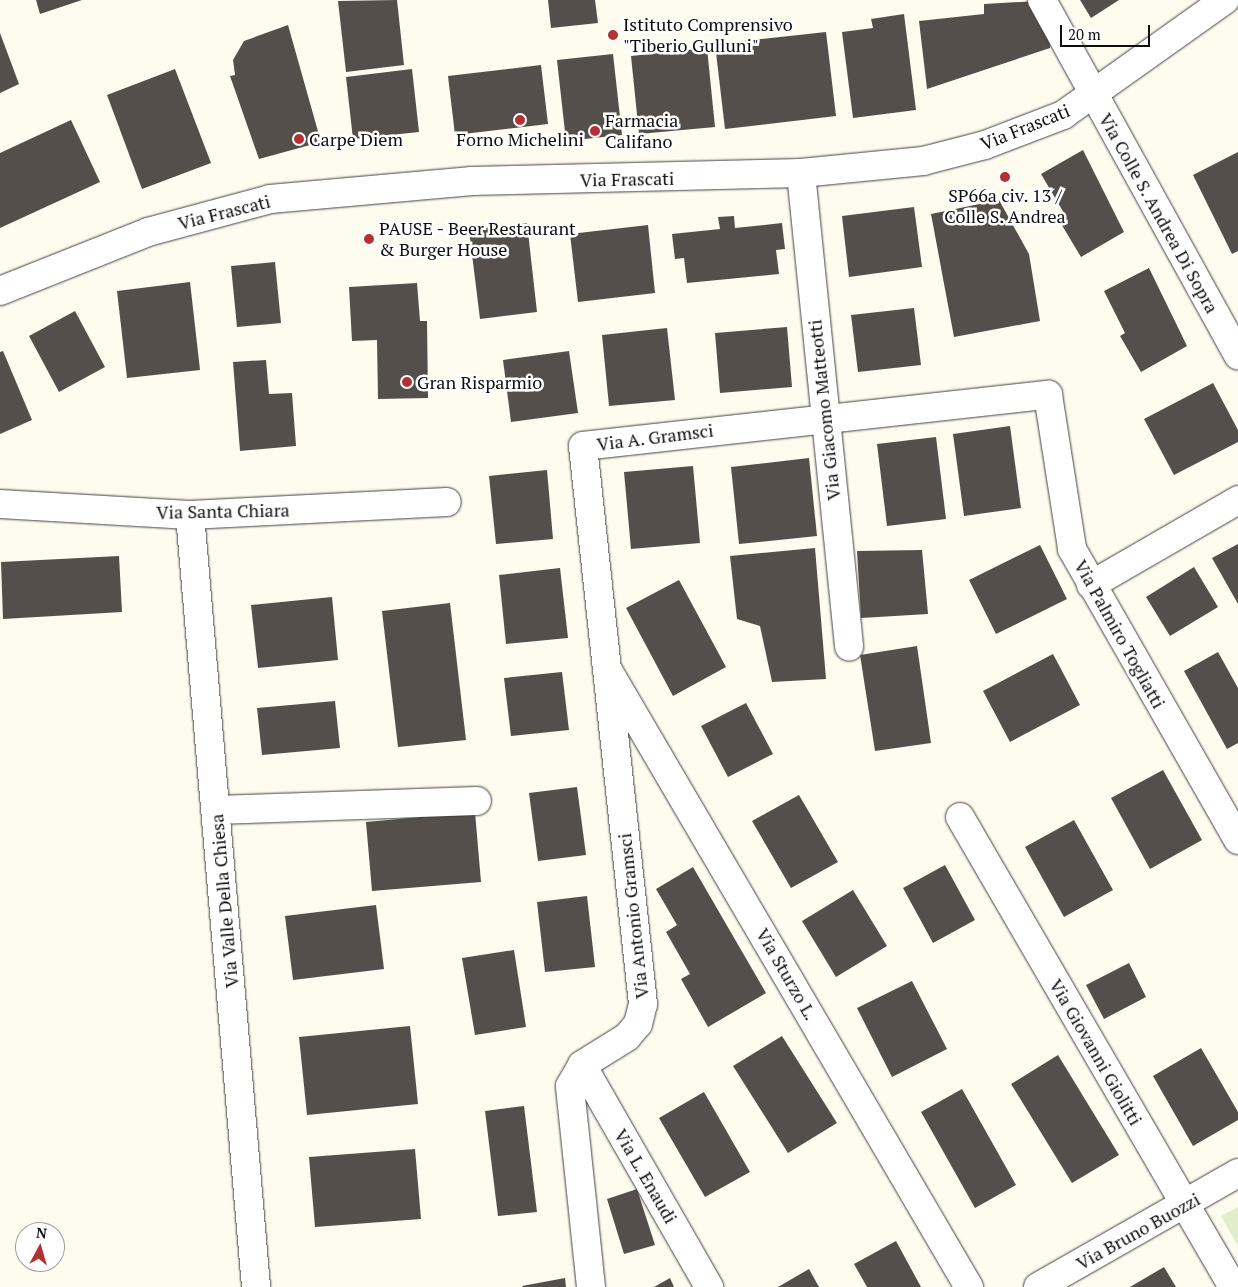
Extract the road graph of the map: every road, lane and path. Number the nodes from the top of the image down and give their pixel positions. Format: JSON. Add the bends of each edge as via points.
{"nodes":[{"id":1,"x":1042,"y":0,"type":"edge"},
{"id":2,"x":1225,"y":0,"type":"edge"},
{"id":3,"x":1094,"y":97,"type":"junction"},
{"id":4,"x":801,"y":173,"type":"junction"},
{"id":5,"x":0,"y":291,"type":"edge"},
{"id":6,"x":1238,"y":355,"type":"edge"},
{"id":7,"x":824,"y":417,"type":"junction"},
{"id":8,"x":1238,"y":500,"type":"edge"},
{"id":9,"x":446,"y":502,"type":"dead end"},
{"id":10,"x":0,"y":504,"type":"edge"},
{"id":11,"x":190,"y":515,"type":"junction"},
{"id":12,"x":1090,"y":585,"type":"junction"},
{"id":13,"x":848,"y":647,"type":"dead end"},
{"id":14,"x":604,"y":662,"type":"junction"},
{"id":15,"x":477,"y":801,"type":"dead end"},
{"id":16,"x":217,"y":810,"type":"junction"},
{"id":17,"x":960,"y":817,"type":"dead end"},
{"id":18,"x":1238,"y":840,"type":"edge"},
{"id":19,"x":582,"y":1064,"type":"junction"},
{"id":20,"x":1238,"y":1173,"type":"edge"},
{"id":21,"x":1184,"y":1206,"type":"junction"},
{"id":22,"x":256,"y":1287,"type":"edge"},
{"id":23,"x":591,"y":1287,"type":"edge"},
{"id":24,"x":709,"y":1287,"type":"edge"},
{"id":25,"x":969,"y":1287,"type":"edge"},
{"id":26,"x":1038,"y":1287,"type":"edge"},
{"id":27,"x":1232,"y":1287,"type":"edge"}],
"edges":[{"from":1,"to":3,"type":"street","name":"Via Colle S. Andrea Di Sopra"},
{"from":2,"to":3,"type":"street","name":"Via Frascati"},
{"from":3,"to":4,"type":"street","name":"Via Frascati","via":[[1054,118],[932,159]]},
{"from":3,"to":6,"type":"street","name":"Via Colle S. Andrea Di Sopra"},
{"from":4,"to":5,"type":"street","name":"Via Frascati","via":[[472,181],[270,199],[148,232]]},
{"from":4,"to":7,"type":"street","name":"Via Giacomo Matteotti"},
{"from":7,"to":12,"type":"street","name":"Via Palmiro Togliatti","via":[[1048,395],[1072,549]]},
{"from":7,"to":13,"type":"street","name":"Via Giacomo Matteotti"},
{"from":7,"to":14,"type":"street","name":"Via A. Gramsci","via":[[583,446]]},
{"from":8,"to":12,"type":"street"},
{"from":9,"to":11,"type":"street","name":"Via Santa Chiara"},
{"from":10,"to":11,"type":"street","name":"Via Santa Chiara"},
{"from":11,"to":16,"type":"street","name":"Via Valle Della Chiesa"},
{"from":12,"to":18,"type":"street","name":"Via Palmiro Togliatti"},
{"from":14,"to":19,"type":"street","name":"Via Antonio Gramsci","via":[[643,1004],[638,1024],[627,1038]]},
{"from":14,"to":25,"type":"street","name":"Via Sturzo L."},
{"from":15,"to":16,"type":"street"},
{"from":16,"to":22,"type":"street","name":"Via Valle Della Chiesa"},
{"from":17,"to":21,"type":"street","name":"Via Giovanni Giolitti"},
{"from":19,"to":23,"type":"street","via":[[570,1086]]},
{"from":19,"to":24,"type":"street","name":"Via L. Enaudi"},
{"from":20,"to":21,"type":"street","name":"Via Bruno Buozzi"},
{"from":21,"to":26,"type":"street","name":"Via Bruno Buozzi"},
{"from":21,"to":27,"type":"street","name":"Via Giovanni Giolitti"}]}
